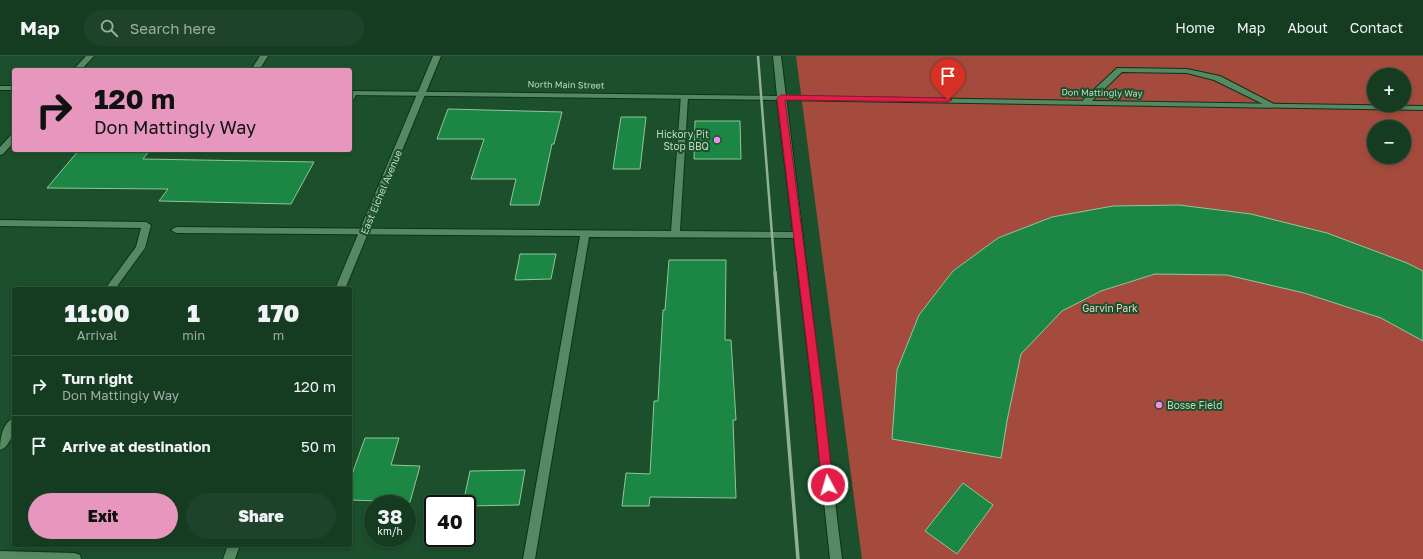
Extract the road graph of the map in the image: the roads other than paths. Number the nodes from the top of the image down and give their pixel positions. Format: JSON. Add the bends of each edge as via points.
{"nodes":[{"id":1,"x":90,"y":56,"type":"edge"},
{"id":2,"x":264,"y":56,"type":"edge"},
{"id":3,"x":437,"y":56,"type":"edge"},
{"id":4,"x":777,"y":56,"type":"edge"},
{"id":5,"x":79,"y":68,"type":"edge"},
{"id":6,"x":256,"y":68,"type":"edge"},
{"id":7,"x":0,"y":88,"type":"edge"},
{"id":8,"x":12,"y":88,"type":"edge"},
{"id":9,"x":421,"y":94,"type":"junction"},
{"id":10,"x":352,"y":95,"type":"edge"},
{"id":11,"x":684,"y":97,"type":"junction"},
{"id":12,"x":781,"y":98,"type":"junction"},
{"id":13,"x":1086,"y":102,"type":"junction"},
{"id":14,"x":1272,"y":105,"type":"junction"},
{"id":15,"x":1423,"y":108,"type":"edge"},
{"id":16,"x":12,"y":139,"type":"edge"},
{"id":17,"x":0,"y":152,"type":"edge"},
{"id":18,"x":0,"y":223,"type":"edge"},
{"id":19,"x":176,"y":230,"type":"dead end"},
{"id":20,"x":364,"y":232,"type":"junction"},
{"id":21,"x":585,"y":233,"type":"junction"},
{"id":22,"x":676,"y":234,"type":"junction"},
{"id":23,"x":798,"y":235,"type":"junction"},
{"id":24,"x":111,"y":287,"type":"edge"},
{"id":25,"x":341,"y":287,"type":"edge"},
{"id":26,"x":12,"y":426,"type":"edge"},
{"id":27,"x":0,"y":445,"type":"edge"},
{"id":28,"x":233,"y":547,"type":"edge"},
{"id":29,"x":0,"y":557,"type":"edge"},
{"id":30,"x":76,"y":559,"type":"edge"},
{"id":31,"x":229,"y":559,"type":"edge"},
{"id":32,"x":529,"y":559,"type":"edge"},
{"id":33,"x":836,"y":559,"type":"edge"}],
"edges":[{"from":1,"to":5,"type":"street"},
{"from":2,"to":6,"type":"street"},
{"from":3,"to":9,"type":"street","name":"East Eichel Avenue"},
{"from":4,"to":12,"type":"street"},
{"from":7,"to":8,"type":"street"},
{"from":9,"to":10,"type":"street","name":"North Main Street"},
{"from":9,"to":11,"type":"street","name":"North Main Street"},
{"from":9,"to":20,"type":"street","name":"East Eichel Avenue"},
{"from":11,"to":12,"type":"street","name":"North Main Street"},
{"from":11,"to":22,"type":"street"},
{"from":12,"to":13,"type":"street","name":"Don Mattingly Way"},
{"from":12,"to":23,"type":"street"},
{"from":13,"to":14,"type":"street","name":"Don Mattingly Way"},
{"from":13,"to":14,"type":"street","via":[[1120,70],[1157,70],[1187,71],[1217,78]]},
{"from":14,"to":15,"type":"street","name":"Don Mattingly Way"},
{"from":16,"to":17,"type":"street"},
{"from":18,"to":24,"type":"street","via":[[146,225],[140,248]]},
{"from":19,"to":20,"type":"street"},
{"from":20,"to":21,"type":"street"},
{"from":20,"to":25,"type":"street","name":"East Eichel Avenue"},
{"from":21,"to":22,"type":"street"},
{"from":21,"to":32,"type":"street"},
{"from":22,"to":23,"type":"street"},
{"from":23,"to":33,"type":"street"},
{"from":26,"to":27,"type":"street"},
{"from":28,"to":31,"type":"street"},
{"from":29,"to":30,"type":"street"}]}
